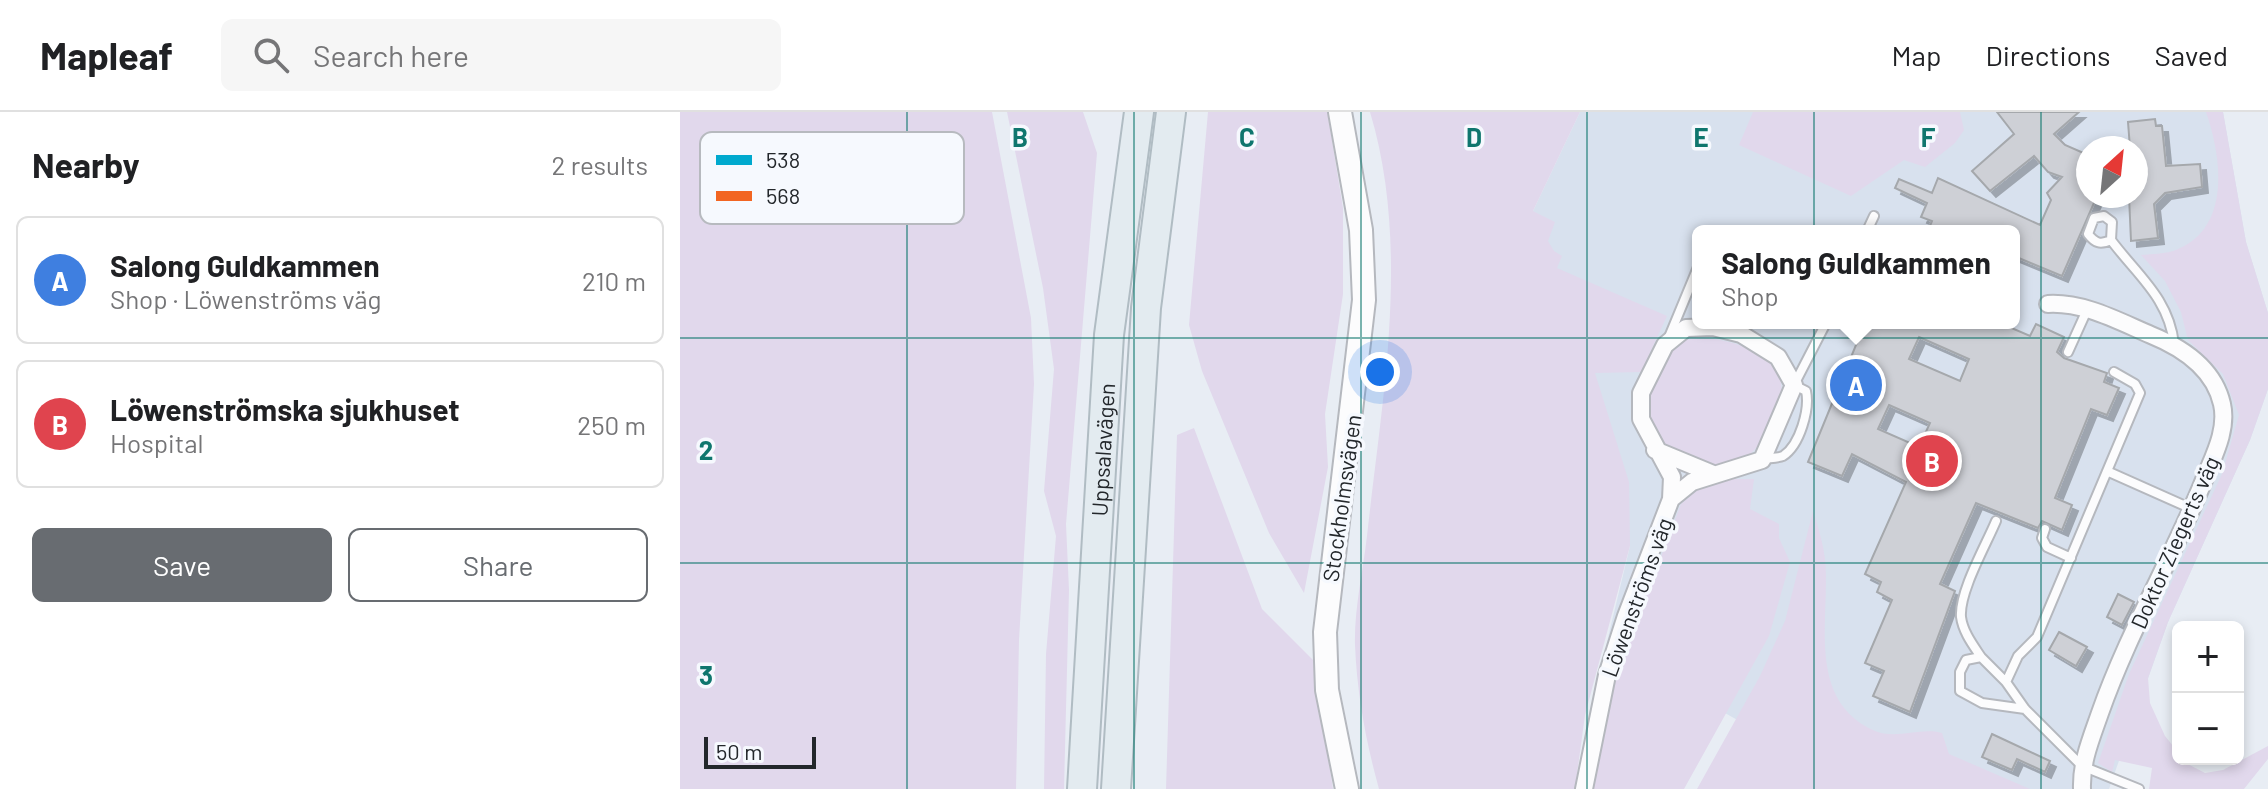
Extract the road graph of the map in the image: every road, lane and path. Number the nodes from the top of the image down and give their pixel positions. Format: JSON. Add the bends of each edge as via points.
{"nodes":[{"id":1,"x":1139,"y":112,"type":"edge"},
{"id":2,"x":1171,"y":112,"type":"edge"},
{"id":3,"x":1340,"y":112,"type":"edge"},
{"id":4,"x":1874,"y":216,"type":"dead end"},
{"id":5,"x":1870,"y":225,"type":"edge"},
{"id":6,"x":2111,"y":240,"type":"dead end"},
{"id":7,"x":1692,"y":281,"type":"edge"},
{"id":8,"x":2048,"y":304,"type":"dead end"},
{"id":9,"x":2087,"y":309,"type":"junction"},
{"id":10,"x":1692,"y":328,"type":"edge"},
{"id":11,"x":1721,"y":329,"type":"edge"},
{"id":12,"x":1823,"y":329,"type":"edge"},
{"id":13,"x":1665,"y":345,"type":"junction"},
{"id":14,"x":2174,"y":345,"type":"junction"},
{"id":15,"x":2068,"y":352,"type":"dead end"},
{"id":16,"x":2114,"y":372,"type":"dead end"},
{"id":17,"x":1794,"y":385,"type":"junction"},
{"id":18,"x":1655,"y":450,"type":"junction"},
{"id":19,"x":2109,"y":472,"type":"junction"},
{"id":20,"x":1713,"y":474,"type":"junction"},
{"id":21,"x":1671,"y":499,"type":"junction"},
{"id":22,"x":2192,"y":509,"type":"junction"},
{"id":23,"x":1996,"y":521,"type":"dead end"},
{"id":24,"x":2045,"y":529,"type":"dead end"},
{"id":25,"x":2071,"y":558,"type":"junction"},
{"id":26,"x":1981,"y":657,"type":"junction"},
{"id":27,"x":2006,"y":682,"type":"junction"},
{"id":28,"x":2025,"y":709,"type":"junction"},
{"id":29,"x":2082,"y":766,"type":"junction"},
{"id":30,"x":1082,"y":789,"type":"edge"},
{"id":31,"x":1116,"y":789,"type":"edge"},
{"id":32,"x":1347,"y":789,"type":"edge"},
{"id":33,"x":1584,"y":789,"type":"edge"},
{"id":34,"x":2082,"y":789,"type":"edge"},
{"id":35,"x":2139,"y":789,"type":"edge"}],
"edges":[{"from":1,"to":30,"type":"highway","name":"Uppsalavägen","via":[[1109,335]]},
{"from":2,"to":31,"type":"highway","name":"Uppsalavägen","via":[[1146,308]]},
{"from":3,"to":32,"type":"street","name":"Stockholmsvägen","via":[[1361,230],[1364,300],[1325,632],[1327,690]]},
{"from":4,"to":5,"type":"lane"},
{"from":6,"to":14,"type":"lane","via":[[2151,284],[2172,323]]},
{"from":7,"to":13,"type":"lane"},
{"from":8,"to":9,"type":"street","name":"Doktor Ziegerts väg"},
{"from":9,"to":14,"type":"street","name":"Doktor Ziegerts väg"},
{"from":9,"to":15,"type":"lane"},
{"from":10,"to":13,"type":"street"},
{"from":11,"to":17,"type":"street","via":[[1741,334],[1778,357]]},
{"from":12,"to":17,"type":"lane"},
{"from":13,"to":18,"type":"street","name":"Löwenströms väg","via":[[1641,393],[1641,419]]},
{"from":14,"to":22,"type":"street","name":"Doktor Ziegerts väg","via":[[2200,365],[2223,407],[2220,438]]},
{"from":16,"to":19,"type":"lane","via":[[2140,393]]},
{"from":17,"to":20,"type":"street","name":"Löwenströms väg","via":[[1762,460]]},
{"from":18,"to":20,"type":"street"},
{"from":18,"to":21,"type":"street","name":"Löwenströms väg","via":[[1672,477]]},
{"from":19,"to":22,"type":"lane"},
{"from":19,"to":25,"type":"lane"},
{"from":20,"to":21,"type":"street","name":"Löwenströms väg"},
{"from":21,"to":33,"type":"street","name":"Löwenströms väg","via":[[1607,675]]},
{"from":22,"to":29,"type":"street","name":"Doktor Ziegerts väg","via":[[2111,682]]},
{"from":23,"to":26,"type":"lane","via":[[1961,615]]},
{"from":24,"to":25,"type":"lane","via":[[2047,547]]},
{"from":25,"to":27,"type":"lane","via":[[2037,637],[2018,656]]},
{"from":26,"to":27,"type":"lane"},
{"from":26,"to":28,"type":"lane","via":[[1966,660],[1960,691],[1982,703]]},
{"from":27,"to":28,"type":"lane"},
{"from":28,"to":29,"type":"lane"},
{"from":29,"to":34,"type":"street","name":"Doktor Ziegerts väg"},
{"from":29,"to":35,"type":"lane"}]}
